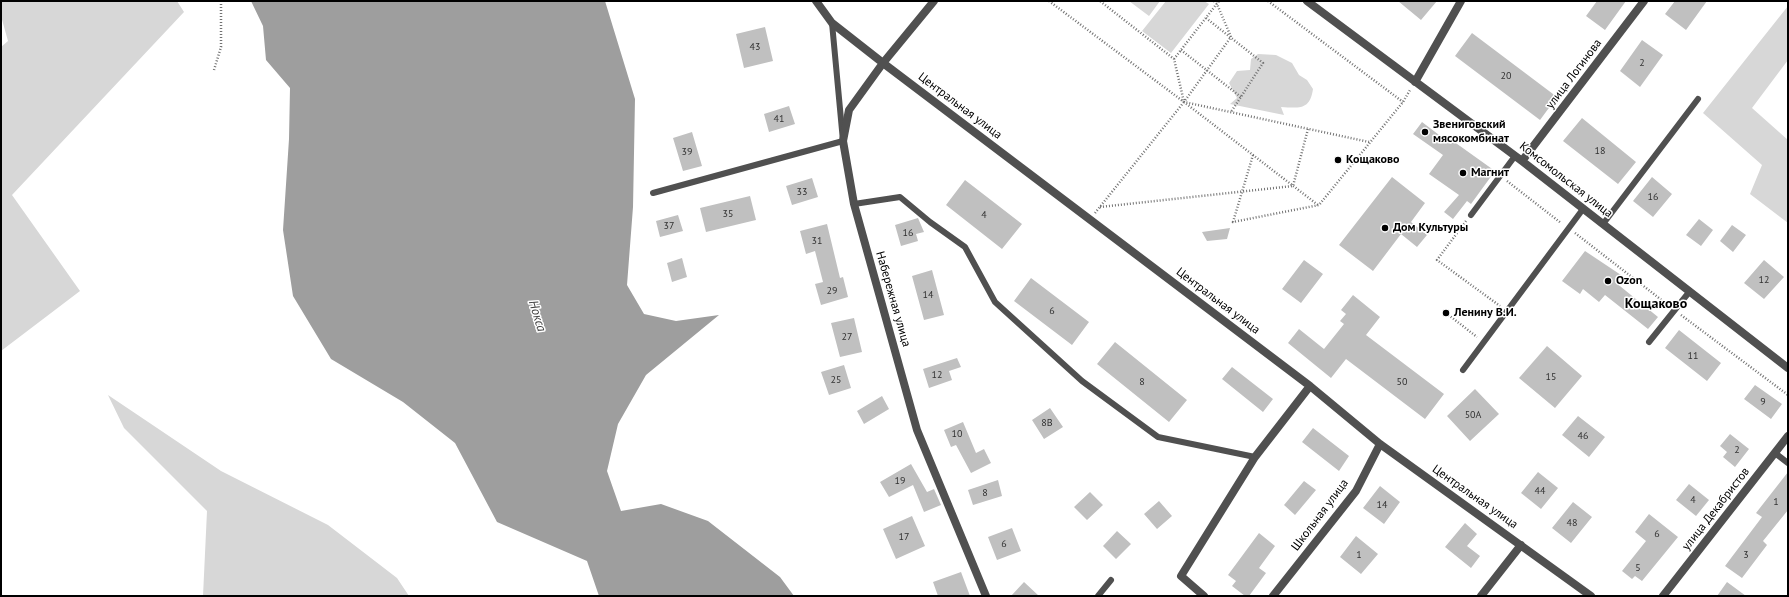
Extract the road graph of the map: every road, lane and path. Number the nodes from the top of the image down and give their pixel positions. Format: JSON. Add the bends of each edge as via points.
{"nodes":[{"id":1,"x":221,"y":1,"type":"edge"},
{"id":2,"x":816,"y":1,"type":"edge"},
{"id":3,"x":934,"y":1,"type":"edge"},
{"id":4,"x":1050,"y":1,"type":"edge"},
{"id":5,"x":1100,"y":1,"type":"edge"},
{"id":6,"x":1214,"y":1,"type":"edge"},
{"id":7,"x":1268,"y":1,"type":"edge"},
{"id":8,"x":1307,"y":1,"type":"edge"},
{"id":9,"x":1461,"y":1,"type":"edge"},
{"id":10,"x":1644,"y":1,"type":"edge"},
{"id":11,"x":1218,"y":2,"type":"edge"},
{"id":12,"x":1206,"y":18,"type":"junction"},
{"id":13,"x":832,"y":22,"type":"junction"},
{"id":14,"x":1231,"y":37,"type":"junction"},
{"id":15,"x":1181,"y":50,"type":"junction"},
{"id":16,"x":1174,"y":59,"type":"junction"},
{"id":17,"x":883,"y":63,"type":"junction"},
{"id":18,"x":214,"y":70,"type":"dead end"},
{"id":19,"x":1207,"y":70,"type":"junction"},
{"id":20,"x":1415,"y":82,"type":"junction"},
{"id":21,"x":1241,"y":98,"type":"junction"},
{"id":22,"x":1698,"y":98,"type":"dead end"},
{"id":23,"x":1184,"y":102,"type":"junction"},
{"id":24,"x":1403,"y":102,"type":"junction"},
{"id":25,"x":1231,"y":112,"type":"junction"},
{"id":26,"x":1308,"y":129,"type":"junction"},
{"id":27,"x":843,"y":141,"type":"junction"},
{"id":28,"x":1369,"y":142,"type":"junction"},
{"id":29,"x":1253,"y":155,"type":"junction"},
{"id":30,"x":1515,"y":156,"type":"junction"},
{"id":31,"x":1522,"y":161,"type":"junction"},
{"id":32,"x":1500,"y":176,"type":"junction"},
{"id":33,"x":1293,"y":186,"type":"junction"},
{"id":34,"x":1242,"y":191,"type":"junction"},
{"id":35,"x":653,"y":193,"type":"dead end"},
{"id":36,"x":854,"y":204,"type":"junction"},
{"id":37,"x":1319,"y":205,"type":"junction"},
{"id":38,"x":1100,"y":207,"type":"junction"},
{"id":39,"x":1583,"y":208,"type":"junction"},
{"id":40,"x":1471,"y":215,"type":"joint"},
{"id":41,"x":1090,"y":219,"type":"junction"},
{"id":42,"x":1603,"y":224,"type":"junction"},
{"id":43,"x":1568,"y":228,"type":"junction"},
{"id":44,"x":1690,"y":291,"type":"junction"},
{"id":45,"x":1675,"y":310,"type":"junction"},
{"id":46,"x":1506,"y":311,"type":"junction"},
{"id":47,"x":1446,"y":313,"type":"dead end"},
{"id":48,"x":1484,"y":342,"type":"junction"},
{"id":49,"x":1649,"y":342,"type":"dead end"},
{"id":50,"x":1788,"y":368,"type":"edge"},
{"id":51,"x":1463,"y":370,"type":"dead end"},
{"id":52,"x":1310,"y":386,"type":"junction"},
{"id":53,"x":1788,"y":394,"type":"edge"},
{"id":54,"x":1788,"y":436,"type":"edge"},
{"id":55,"x":1380,"y":444,"type":"junction"},
{"id":56,"x":1775,"y":453,"type":"junction"},
{"id":57,"x":1256,"y":457,"type":"junction"},
{"id":58,"x":1788,"y":463,"type":"edge"},
{"id":59,"x":1521,"y":545,"type":"junction"},
{"id":60,"x":1111,"y":580,"type":"dead end"},
{"id":61,"x":986,"y":596,"type":"edge"},
{"id":62,"x":1098,"y":596,"type":"edge"},
{"id":63,"x":1204,"y":596,"type":"edge"},
{"id":64,"x":1273,"y":596,"type":"edge"},
{"id":65,"x":1481,"y":596,"type":"edge"},
{"id":66,"x":1591,"y":596,"type":"edge"},
{"id":67,"x":1664,"y":596,"type":"edge"}],
"edges":[{"from":1,"to":18,"type":"path","via":[[221,47]]},
{"from":2,"to":13,"type":"street"},
{"from":3,"to":17,"type":"street"},
{"from":4,"to":23,"type":"path"},
{"from":5,"to":16,"type":"path"},
{"from":6,"to":11,"type":"path"},
{"from":7,"to":24,"type":"path"},
{"from":8,"to":20,"type":"street","name":"Комсомольская улица"},
{"from":9,"to":20,"type":"street"},
{"from":10,"to":31,"type":"street","name":"улица Логинова"},
{"from":11,"to":12,"type":"path"},
{"from":11,"to":14,"type":"path"},
{"from":12,"to":14,"type":"path"},
{"from":12,"to":15,"type":"path"},
{"from":13,"to":17,"type":"street","name":"Центральная улица"},
{"from":13,"to":27,"type":"lane","name":"Набережная улица"},
{"from":14,"to":19,"type":"path"},
{"from":14,"to":21,"type":"path","via":[[1263,62]]},
{"from":15,"to":16,"type":"path"},
{"from":15,"to":19,"type":"path"},
{"from":16,"to":23,"type":"path"},
{"from":17,"to":27,"type":"street","via":[[849,110]]},
{"from":17,"to":41,"type":"street","name":"Центральная улица"},
{"from":19,"to":21,"type":"path"},
{"from":19,"to":23,"type":"path"},
{"from":20,"to":24,"type":"path"},
{"from":20,"to":30,"type":"street","name":"Комсомольская улица"},
{"from":21,"to":25,"type":"path"},
{"from":22,"to":42,"type":"lane"},
{"from":23,"to":25,"type":"path"},
{"from":23,"to":29,"type":"path"},
{"from":23,"to":38,"type":"path"},
{"from":24,"to":28,"type":"path"},
{"from":25,"to":26,"type":"path"},
{"from":26,"to":28,"type":"path"},
{"from":26,"to":33,"type":"path"},
{"from":27,"to":35,"type":"lane"},
{"from":27,"to":36,"type":"street","name":"Набережная улица"},
{"from":28,"to":37,"type":"path"},
{"from":29,"to":33,"type":"path"},
{"from":29,"to":34,"type":"path"},
{"from":30,"to":31,"type":"street","name":"Комсомольская улица"},
{"from":30,"to":32,"type":"lane"},
{"from":31,"to":39,"type":"street","name":"Комсомольская улица"},
{"from":32,"to":40,"type":"lane"},
{"from":32,"to":43,"type":"path"},
{"from":33,"to":34,"type":"path"},
{"from":33,"to":37,"type":"path"},
{"from":34,"to":37,"type":"path","via":[[1232,222]]},
{"from":34,"to":38,"type":"path"},
{"from":36,"to":57,"type":"lane","via":[[900,197],[965,247],[995,302],[1082,381],[1158,437]]},
{"from":36,"to":61,"type":"street","name":"Набережная улица","via":[[917,430]]},
{"from":38,"to":41,"type":"path"},
{"from":39,"to":42,"type":"street","name":"Комсомольская улица"},
{"from":39,"to":43,"type":"lane"},
{"from":40,"to":46,"type":"path","via":[[1437,260]]},
{"from":41,"to":52,"type":"street","name":"Центральная улица"},
{"from":42,"to":44,"type":"street","name":"Комсомольская улица"},
{"from":43,"to":45,"type":"path"},
{"from":43,"to":46,"type":"lane"},
{"from":44,"to":45,"type":"lane"},
{"from":44,"to":50,"type":"street","name":"Комсомольская улица"},
{"from":45,"to":49,"type":"lane"},
{"from":45,"to":53,"type":"path"},
{"from":46,"to":48,"type":"lane"},
{"from":47,"to":48,"type":"path"},
{"from":48,"to":51,"type":"lane"},
{"from":52,"to":55,"type":"street","name":"Центральная улица"},
{"from":52,"to":57,"type":"street"},
{"from":54,"to":56,"type":"street","name":"улица Декабристов"},
{"from":55,"to":59,"type":"street","name":"Центральная улица"},
{"from":55,"to":64,"type":"street","name":"Школьная улица","via":[[1356,491]]},
{"from":56,"to":58,"type":"lane"},
{"from":56,"to":67,"type":"street","name":"улица Декабристов"},
{"from":57,"to":63,"type":"street","via":[[1180,576]]},
{"from":59,"to":65,"type":"street"},
{"from":59,"to":66,"type":"street","name":"Центральная улица"},
{"from":60,"to":62,"type":"lane"}]}
